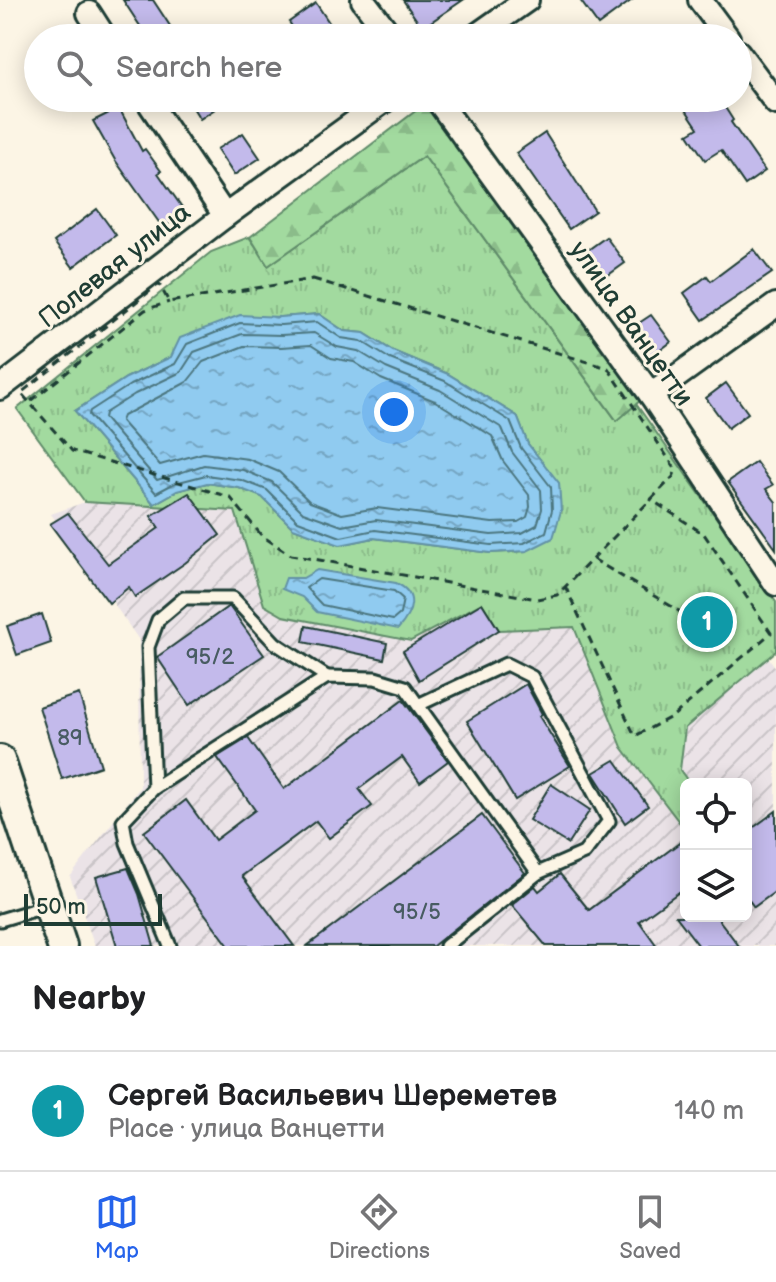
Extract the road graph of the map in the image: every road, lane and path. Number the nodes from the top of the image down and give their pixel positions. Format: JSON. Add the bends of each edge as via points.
{"nodes":[{"id":1,"x":363,"y":0,"type":"edge"},
{"id":2,"x":527,"y":0,"type":"edge"},
{"id":3,"x":700,"y":0,"type":"edge"},
{"id":4,"x":89,"y":13,"type":"dead end"},
{"id":5,"x":96,"y":24,"type":"edge"},
{"id":6,"x":381,"y":24,"type":"edge"},
{"id":7,"x":493,"y":24,"type":"edge"},
{"id":8,"x":718,"y":24,"type":"edge"},
{"id":9,"x":752,"y":71,"type":"edge"},
{"id":10,"x":776,"y":103,"type":"edge"},
{"id":11,"x":155,"y":112,"type":"edge"},
{"id":12,"x":369,"y":112,"type":"edge"},
{"id":13,"x":446,"y":112,"type":"edge"},
{"id":14,"x":225,"y":216,"type":"junction"},
{"id":15,"x":169,"y":302,"type":"junction"},
{"id":16,"x":776,"y":305,"type":"edge"},
{"id":17,"x":0,"y":388,"type":"edge"},
{"id":18,"x":651,"y":395,"type":"junction"},
{"id":19,"x":29,"y":402,"type":"junction"},
{"id":20,"x":650,"y":499,"type":"junction"},
{"id":21,"x":593,"y":559,"type":"junction"},
{"id":22,"x":776,"y":584,"type":"edge"},
{"id":23,"x":565,"y":586,"type":"junction"},
{"id":24,"x":694,"y":620,"type":"dead end"},
{"id":25,"x":327,"y":677,"type":"junction"},
{"id":26,"x":418,"y":705,"type":"junction"},
{"id":27,"x":0,"y":760,"type":"edge"},
{"id":28,"x":154,"y":788,"type":"junction"},
{"id":29,"x":538,"y":873,"type":"junction"},
{"id":30,"x":47,"y":905,"type":"junction"},
{"id":31,"x":0,"y":920,"type":"edge"},
{"id":32,"x":62,"y":946,"type":"edge"},
{"id":33,"x":170,"y":946,"type":"edge"},
{"id":34,"x":446,"y":946,"type":"edge"}],
"edges":[{"from":1,"to":6,"type":"street"},
{"from":2,"to":7,"type":"street"},
{"from":3,"to":8,"type":"street"},
{"from":4,"to":5,"type":"street"},
{"from":9,"to":10,"type":"street"},
{"from":11,"to":14,"type":"street","name":"Полевая улица"},
{"from":12,"to":14,"type":"street","name":"Полевая улица"},
{"from":13,"to":18,"type":"street","name":"улица Ванцетти"},
{"from":14,"to":17,"type":"street","name":"Полевая улица"},
{"from":15,"to":19,"type":"path","via":[[145,310]]},
{"from":15,"to":19,"type":"path","via":[[159,284],[21,393]]},
{"from":15,"to":20,"type":"path","via":[[313,279],[608,368],[676,470]]},
{"from":16,"to":18,"type":"street"},
{"from":18,"to":22,"type":"street","name":"улица Ванцетти"},
{"from":19,"to":23,"type":"path","via":[[72,451],[230,497],[262,536],[291,555],[537,599],[557,595]]},
{"from":20,"to":21,"type":"path"},
{"from":20,"to":23,"type":"path","via":[[704,534],[771,633],[673,716],[635,736]]},
{"from":21,"to":23,"type":"path"},
{"from":21,"to":24,"type":"path"},
{"from":25,"to":26,"type":"lane","via":[[390,682],[405,687]]},
{"from":25,"to":28,"type":"lane"},
{"from":25,"to":28,"type":"lane","via":[[275,643],[233,598],[184,598],[158,620],[148,647]]},
{"from":26,"to":29,"type":"lane"},
{"from":26,"to":29,"type":"lane","via":[[506,664],[532,677],[609,821],[584,853]]},
{"from":27,"to":30,"type":"street"},
{"from":28,"to":33,"type":"lane","via":[[123,821]]},
{"from":29,"to":34,"type":"lane"},
{"from":30,"to":31,"type":"lane"},
{"from":30,"to":32,"type":"street"}]}
